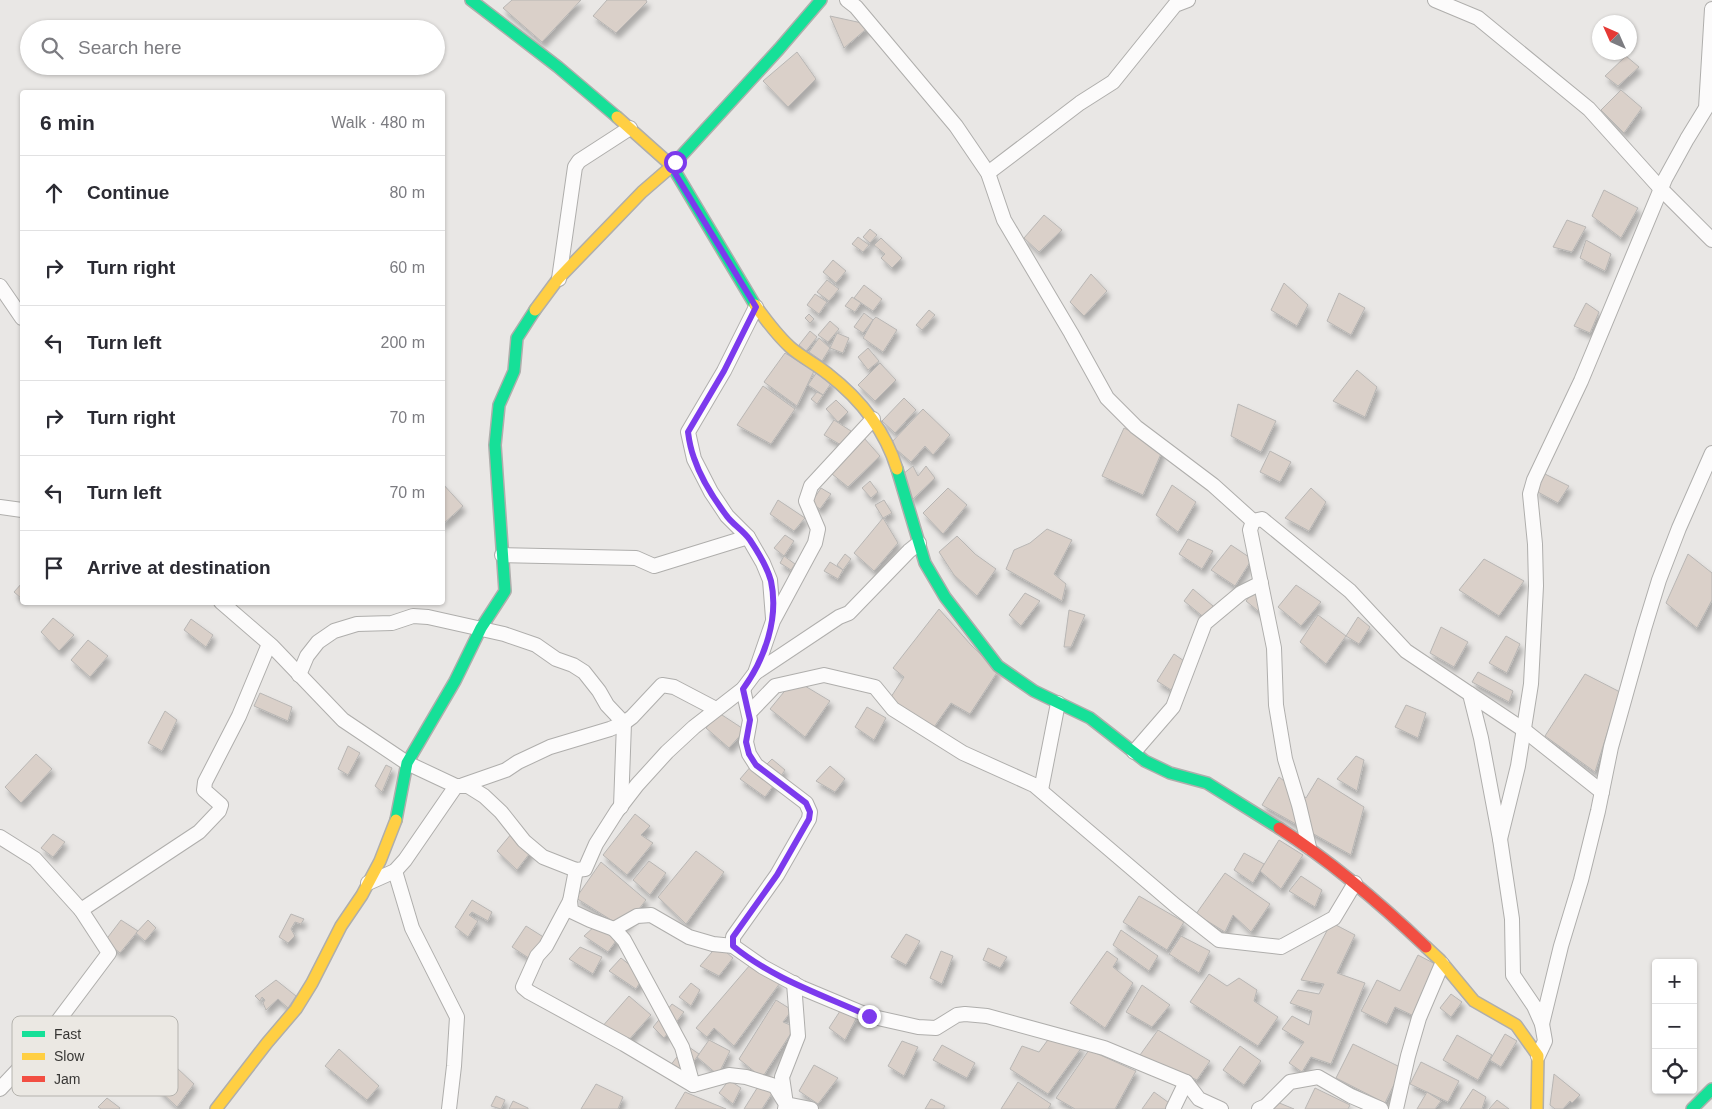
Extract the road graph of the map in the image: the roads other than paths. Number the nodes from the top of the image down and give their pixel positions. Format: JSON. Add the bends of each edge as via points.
{"nodes":[{"id":1,"x":471,"y":0,"type":"edge"},
{"id":2,"x":821,"y":0,"type":"edge"},
{"id":3,"x":847,"y":0,"type":"edge"},
{"id":4,"x":1188,"y":0,"type":"edge"},
{"id":5,"x":1435,"y":0,"type":"edge"},
{"id":6,"x":1455,"y":0,"type":"edge"},
{"id":7,"x":1712,"y":9,"type":"edge"},
{"id":8,"x":1467,"y":14,"type":"junction"},
{"id":9,"x":630,"y":128,"type":"junction"},
{"id":10,"x":672,"y":166,"type":"junction"},
{"id":11,"x":988,"y":173,"type":"junction"},
{"id":12,"x":1661,"y":189,"type":"junction"},
{"id":13,"x":1712,"y":240,"type":"edge"},
{"id":14,"x":558,"y":279,"type":"junction"},
{"id":15,"x":0,"y":286,"type":"edge"},
{"id":16,"x":756,"y":307,"type":"junction"},
{"id":17,"x":20,"y":315,"type":"edge"},
{"id":18,"x":873,"y":419,"type":"junction"},
{"id":19,"x":1712,"y":453,"type":"edge"},
{"id":20,"x":0,"y":507,"type":"edge"},
{"id":21,"x":20,"y":510,"type":"edge"},
{"id":22,"x":1253,"y":521,"type":"junction"},
{"id":23,"x":748,"y":537,"type":"junction"},
{"id":24,"x":919,"y":543,"type":"junction"},
{"id":25,"x":502,"y":555,"type":"junction"},
{"id":26,"x":1261,"y":583,"type":"junction"},
{"id":27,"x":224,"y":605,"type":"edge"},
{"id":28,"x":773,"y":621,"type":"junction"},
{"id":29,"x":481,"y":628,"type":"junction"},
{"id":30,"x":269,"y":644,"type":"junction"},
{"id":31,"x":755,"y":673,"type":"junction"},
{"id":32,"x":299,"y":675,"type":"junction"},
{"id":33,"x":743,"y":689,"type":"junction"},
{"id":34,"x":1470,"y":694,"type":"junction"},
{"id":35,"x":1058,"y":702,"type":"junction"},
{"id":36,"x":716,"y":709,"type":"junction"},
{"id":37,"x":749,"y":713,"type":"junction"},
{"id":38,"x":624,"y":723,"type":"junction"},
{"id":39,"x":1524,"y":730,"type":"junction"},
{"id":40,"x":1134,"y":752,"type":"junction"},
{"id":41,"x":407,"y":763,"type":"junction"},
{"id":42,"x":459,"y":785,"type":"junction"},
{"id":43,"x":1041,"y":790,"type":"junction"},
{"id":44,"x":1602,"y":792,"type":"junction"},
{"id":45,"x":620,"y":807,"type":"junction"},
{"id":46,"x":0,"y":837,"type":"edge"},
{"id":47,"x":1500,"y":839,"type":"junction"},
{"id":48,"x":1308,"y":847,"type":"junction"},
{"id":49,"x":576,"y":870,"type":"junction"},
{"id":50,"x":395,"y":871,"type":"junction"},
{"id":51,"x":1354,"y":883,"type":"junction"},
{"id":52,"x":368,"y":884,"type":"junction"},
{"id":53,"x":570,"y":901,"type":"junction"},
{"id":54,"x":81,"y":910,"type":"junction"},
{"id":55,"x":614,"y":929,"type":"junction"},
{"id":56,"x":733,"y":946,"type":"junction"},
{"id":57,"x":1442,"y":964,"type":"junction"},
{"id":58,"x":794,"y":983,"type":"junction"},
{"id":59,"x":61,"y":1016,"type":"edge"},
{"id":60,"x":1542,"y":1024,"type":"junction"},
{"id":61,"x":1538,"y":1056,"type":"junction"},
{"id":62,"x":12,"y":1076,"type":"edge"},
{"id":63,"x":241,"y":1078,"type":"junction"},
{"id":64,"x":1186,"y":1082,"type":"junction"},
{"id":65,"x":693,"y":1085,"type":"junction"},
{"id":66,"x":0,"y":1089,"type":"edge"},
{"id":67,"x":1712,"y":1089,"type":"edge"},
{"id":68,"x":786,"y":1106,"type":"edge"},
{"id":69,"x":216,"y":1109,"type":"edge"},
{"id":70,"x":229,"y":1109,"type":"edge"},
{"id":71,"x":449,"y":1109,"type":"edge"},
{"id":72,"x":811,"y":1109,"type":"edge"},
{"id":73,"x":1172,"y":1109,"type":"edge"},
{"id":74,"x":1221,"y":1109,"type":"edge"},
{"id":75,"x":1259,"y":1109,"type":"edge"},
{"id":76,"x":1381,"y":1109,"type":"edge"},
{"id":77,"x":1396,"y":1109,"type":"edge"},
{"id":78,"x":1537,"y":1109,"type":"edge"},
{"id":79,"x":1692,"y":1109,"type":"edge"}],
"edges":[{"from":1,"to":9,"type":"street"},
{"from":2,"to":10,"type":"street"},
{"from":3,"to":11,"type":"street","via":[[956,126]]},
{"from":4,"to":11,"type":"street","via":[[1175,5],[1113,82]]},
{"from":5,"to":8,"type":"street"},
{"from":6,"to":8,"type":"street"},
{"from":7,"to":12,"type":"street","via":[[1706,108]]},
{"from":8,"to":12,"type":"street","via":[[1478,18],[1589,109]]},
{"from":9,"to":10,"type":"street"},
{"from":9,"to":14,"type":"street","via":[[593,151],[575,167]]},
{"from":10,"to":14,"type":"street","via":[[642,192]]},
{"from":10,"to":16,"type":"street"},
{"from":11,"to":22,"type":"street","via":[[1004,220],[1107,398],[1136,427],[1213,485]]},
{"from":12,"to":13,"type":"street"},
{"from":12,"to":39,"type":"street","via":[[1530,494],[1536,586],[1531,684]]},
{"from":14,"to":25,"type":"street","via":[[517,338],[514,371],[499,405],[495,445]]},
{"from":15,"to":17,"type":"street"},
{"from":16,"to":18,"type":"street","via":[[790,347],[828,374]]},
{"from":16,"to":23,"type":"street","via":[[688,432],[694,459],[711,492],[726,516]]},
{"from":18,"to":24,"type":"street","via":[[893,457]]},
{"from":18,"to":28,"type":"street","via":[[811,486],[806,501],[818,529],[815,543]]},
{"from":19,"to":44,"type":"street","via":[[1659,580],[1611,747]]},
{"from":20,"to":21,"type":"street"},
{"from":22,"to":26,"type":"street","via":[[1250,530]]},
{"from":22,"to":34,"type":"street","via":[[1262,520],[1350,591],[1406,651]]},
{"from":23,"to":25,"type":"street","via":[[654,566],[636,558]]},
{"from":23,"to":28,"type":"street","via":[[770,580]]},
{"from":24,"to":31,"type":"street","via":[[849,613]]},
{"from":24,"to":35,"type":"street","via":[[925,563],[945,597],[998,666],[1034,691]]},
{"from":25,"to":29,"type":"street","via":[[505,590]]},
{"from":26,"to":40,"type":"street","via":[[1241,593],[1206,623],[1173,707]]},
{"from":26,"to":48,"type":"street","via":[[1274,648],[1276,705],[1285,759],[1300,804]]},
{"from":27,"to":30,"type":"street"},
{"from":28,"to":31,"type":"street"},
{"from":29,"to":32,"type":"street","via":[[413,616],[392,623],[357,624],[334,631],[318,642],[307,656]]},
{"from":29,"to":38,"type":"street","via":[[536,645],[584,672]]},
{"from":29,"to":41,"type":"street","via":[[455,681]]},
{"from":30,"to":32,"type":"street"},
{"from":30,"to":54,"type":"street","via":[[239,716],[204,782],[204,790],[220,806],[219,811],[199,832]]},
{"from":31,"to":33,"type":"street"},
{"from":32,"to":41,"type":"street","via":[[343,720]]},
{"from":33,"to":36,"type":"street"},
{"from":33,"to":37,"type":"street"},
{"from":34,"to":39,"type":"street"},
{"from":34,"to":47,"type":"street"},
{"from":35,"to":40,"type":"street","via":[[1090,718]]},
{"from":35,"to":43,"type":"street"},
{"from":36,"to":38,"type":"street","via":[[674,687],[662,685]]},
{"from":36,"to":45,"type":"street","via":[[667,752]]},
{"from":37,"to":43,"type":"street","via":[[775,686],[824,675],[875,687],[893,709],[963,753]]},
{"from":37,"to":56,"type":"street","via":[[746,742],[749,754],[756,765],[806,803],[810,812],[777,875],[733,937]]},
{"from":38,"to":42,"type":"street","via":[[550,747],[506,770]]},
{"from":38,"to":45,"type":"street"},
{"from":39,"to":44,"type":"street"},
{"from":39,"to":47,"type":"street"},
{"from":40,"to":48,"type":"street","via":[[1170,774],[1207,782]]},
{"from":41,"to":42,"type":"street"},
{"from":41,"to":52,"type":"street","via":[[395,824]]},
{"from":42,"to":49,"type":"street","via":[[474,788],[484,796],[524,841],[543,857]]},
{"from":42,"to":50,"type":"street"},
{"from":43,"to":51,"type":"street","via":[[1219,940],[1281,947],[1334,918]]},
{"from":44,"to":60,"type":"street"},
{"from":45,"to":49,"type":"street","via":[[596,844],[585,869]]},
{"from":46,"to":54,"type":"street","via":[[35,860]]},
{"from":47,"to":60,"type":"street","via":[[1512,919],[1513,975]]},
{"from":48,"to":51,"type":"street"},
{"from":49,"to":53,"type":"street"},
{"from":50,"to":52,"type":"street"},
{"from":50,"to":71,"type":"street","via":[[412,928],[457,1017]]},
{"from":51,"to":57,"type":"street","via":[[1382,905]]},
{"from":52,"to":63,"type":"street","via":[[296,1009]]},
{"from":53,"to":55,"type":"street","via":[[571,910]]},
{"from":53,"to":65,"type":"street","via":[[546,946],[536,956],[523,987]]},
{"from":54,"to":59,"type":"street","via":[[108,953]]},
{"from":55,"to":56,"type":"street","via":[[637,916],[651,915],[689,937]]},
{"from":55,"to":65,"type":"street","via":[[624,940],[682,1047]]},
{"from":56,"to":58,"type":"street"},
{"from":57,"to":61,"type":"street","via":[[1474,1001],[1516,1025]]},
{"from":57,"to":77,"type":"street","via":[[1420,1018]]},
{"from":58,"to":64,"type":"street","via":[[869,1016],[918,1027],[936,1028],[957,1015],[988,1016],[1104,1048]]},
{"from":58,"to":68,"type":"street","via":[[798,1036],[782,1077]]},
{"from":60,"to":61,"type":"street","via":[[1545,1041]]},
{"from":61,"to":78,"type":"street"},
{"from":62,"to":66,"type":"street"},
{"from":63,"to":69,"type":"street"},
{"from":63,"to":70,"type":"street"},
{"from":64,"to":73,"type":"street"},
{"from":64,"to":74,"type":"street","via":[[1199,1099]]},
{"from":65,"to":68,"type":"street","via":[[730,1075],[746,1077],[774,1086]]},
{"from":67,"to":79,"type":"street"},
{"from":68,"to":72,"type":"street"},
{"from":75,"to":76,"type":"street","via":[[1290,1082],[1318,1077]]}]}
